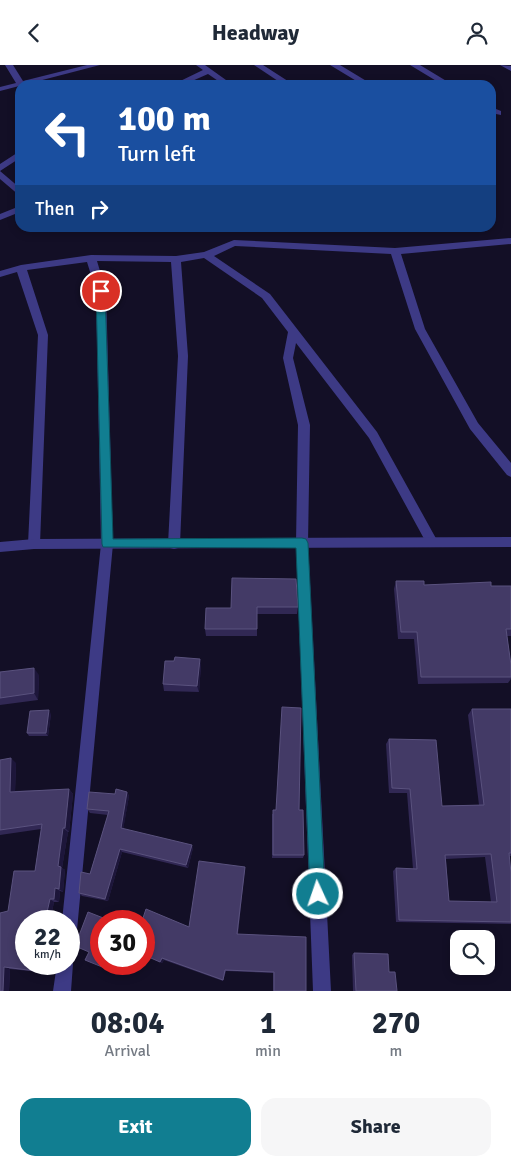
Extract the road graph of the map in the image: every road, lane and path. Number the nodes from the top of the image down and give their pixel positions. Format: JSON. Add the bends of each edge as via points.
{"nodes":[{"id":1,"x":9,"y":65,"type":"edge"},
{"id":2,"x":96,"y":65,"type":"edge"},
{"id":3,"x":200,"y":65,"type":"edge"},
{"id":4,"x":258,"y":65,"type":"edge"},
{"id":5,"x":334,"y":65,"type":"edge"},
{"id":6,"x":414,"y":65,"type":"edge"},
{"id":7,"x":504,"y":65,"type":"edge"},
{"id":8,"x":511,"y":69,"type":"edge"},
{"id":9,"x":208,"y":71,"type":"junction"},
{"id":10,"x":18,"y":80,"type":"edge"},
{"id":11,"x":33,"y":80,"type":"edge"},
{"id":12,"x":187,"y":80,"type":"edge"},
{"id":13,"x":222,"y":80,"type":"edge"},
{"id":14,"x":282,"y":80,"type":"edge"},
{"id":15,"x":360,"y":80,"type":"edge"},
{"id":16,"x":440,"y":80,"type":"edge"},
{"id":17,"x":15,"y":84,"type":"edge"},
{"id":18,"x":0,"y":89,"type":"edge"},
{"id":19,"x":15,"y":158,"type":"edge"},
{"id":20,"x":0,"y":168,"type":"edge"},
{"id":21,"x":0,"y":175,"type":"edge"},
{"id":22,"x":15,"y":188,"type":"edge"},
{"id":23,"x":15,"y":211,"type":"edge"},
{"id":24,"x":0,"y":217,"type":"edge"},
{"id":25,"x":511,"y":241,"type":"edge"},
{"id":26,"x":395,"y":251,"type":"junction"},
{"id":27,"x":206,"y":255,"type":"junction"},
{"id":28,"x":92,"y":258,"type":"junction"},
{"id":29,"x":176,"y":259,"type":"junction"},
{"id":30,"x":20,"y":268,"type":"junction"},
{"id":31,"x":0,"y":274,"type":"edge"},
{"id":32,"x":293,"y":331,"type":"junction"},
{"id":33,"x":511,"y":472,"type":"edge"},
{"id":34,"x":432,"y":542,"type":"junction"},
{"id":35,"x":511,"y":542,"type":"edge"},
{"id":36,"x":302,"y":543,"type":"junction"},
{"id":37,"x":107,"y":544,"type":"junction"},
{"id":38,"x":174,"y":544,"type":"junction"},
{"id":39,"x":34,"y":545,"type":"junction"},
{"id":40,"x":0,"y":547,"type":"edge"},
{"id":41,"x":71,"y":910,"type":"edge"},
{"id":42,"x":64,"y":975,"type":"edge"},
{"id":43,"x":62,"y":991,"type":"edge"},
{"id":44,"x":322,"y":991,"type":"edge"}],
"edges":[{"from":1,"to":10,"type":"street"},
{"from":2,"to":11,"type":"street"},
{"from":3,"to":9,"type":"street"},
{"from":4,"to":14,"type":"street"},
{"from":5,"to":15,"type":"street"},
{"from":6,"to":16,"type":"street"},
{"from":7,"to":8,"type":"street"},
{"from":9,"to":12,"type":"street"},
{"from":9,"to":13,"type":"street"},
{"from":17,"to":18,"type":"street"},
{"from":19,"to":20,"type":"street"},
{"from":21,"to":22,"type":"street"},
{"from":23,"to":24,"type":"street"},
{"from":25,"to":26,"type":"street"},
{"from":26,"to":27,"type":"street","via":[[234,243]]},
{"from":26,"to":33,"type":"street","via":[[420,329],[474,426]]},
{"from":27,"to":29,"type":"street"},
{"from":27,"to":32,"type":"street","via":[[266,296]]},
{"from":28,"to":29,"type":"street"},
{"from":28,"to":30,"type":"street"},
{"from":28,"to":37,"type":"street","via":[[101,291]]},
{"from":29,"to":38,"type":"street","via":[[183,356]]},
{"from":30,"to":31,"type":"street"},
{"from":30,"to":39,"type":"street","via":[[42,335]]},
{"from":32,"to":34,"type":"street","via":[[373,435]]},
{"from":32,"to":36,"type":"street","via":[[288,358],[304,425]]},
{"from":34,"to":35,"type":"street"},
{"from":34,"to":36,"type":"street"},
{"from":36,"to":38,"type":"street"},
{"from":36,"to":44,"type":"street"},
{"from":37,"to":38,"type":"street"},
{"from":37,"to":39,"type":"street"},
{"from":37,"to":41,"type":"street"},
{"from":39,"to":40,"type":"street"},
{"from":42,"to":43,"type":"street"}]}
